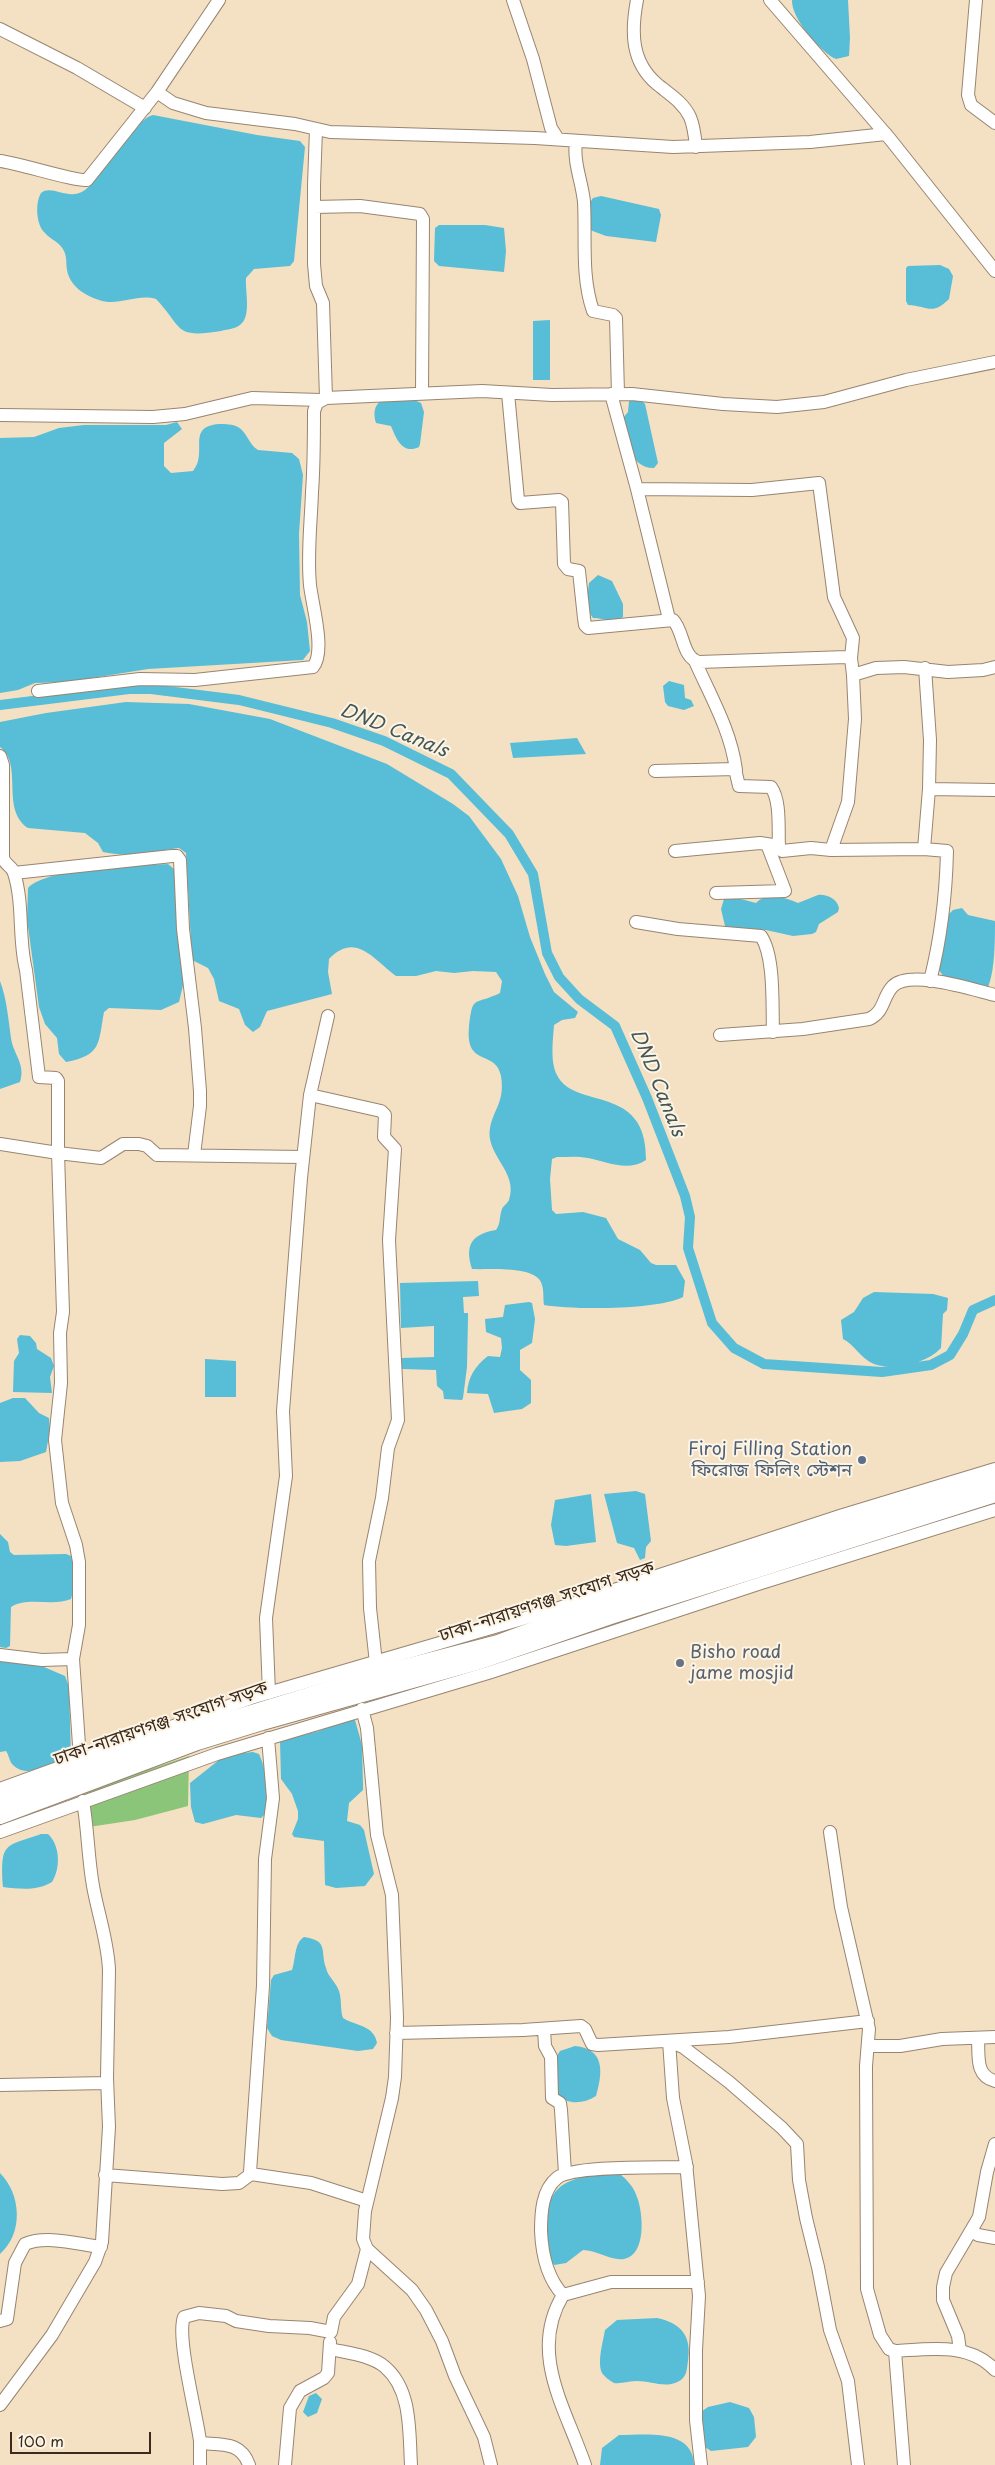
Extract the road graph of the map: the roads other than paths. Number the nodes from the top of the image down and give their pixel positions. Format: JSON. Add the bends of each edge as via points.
{"nodes":[{"id":1,"x":219,"y":0,"type":"edge"},
{"id":2,"x":513,"y":0,"type":"edge"},
{"id":3,"x":637,"y":0,"type":"edge"},
{"id":4,"x":770,"y":0,"type":"edge"},
{"id":5,"x":976,"y":0,"type":"edge"},
{"id":6,"x":0,"y":29,"type":"edge"},
{"id":7,"x":156,"y":92,"type":"junction"},
{"id":8,"x":145,"y":108,"type":"junction"},
{"id":9,"x":995,"y":122,"type":"edge"},
{"id":10,"x":316,"y":129,"type":"junction"},
{"id":11,"x":886,"y":134,"type":"junction"},
{"id":12,"x":558,"y":139,"type":"junction"},
{"id":13,"x":576,"y":141,"type":"junction"},
{"id":14,"x":696,"y":147,"type":"junction"},
{"id":15,"x":0,"y":161,"type":"edge"},
{"id":16,"x":314,"y":207,"type":"junction"},
{"id":17,"x":995,"y":271,"type":"edge"},
{"id":18,"x":995,"y":362,"type":"edge"},
{"id":19,"x":422,"y":393,"type":"junction"},
{"id":20,"x":508,"y":393,"type":"junction"},
{"id":21,"x":615,"y":394,"type":"junction"},
{"id":22,"x":323,"y":399,"type":"junction"},
{"id":23,"x":0,"y":415,"type":"edge"},
{"id":24,"x":637,"y":489,"type":"junction"},
{"id":25,"x":669,"y":619,"type":"junction"},
{"id":26,"x":851,"y":658,"type":"junction"},
{"id":27,"x":695,"y":661,"type":"junction"},
{"id":28,"x":995,"y":667,"type":"edge"},
{"id":29,"x":924,"y":668,"type":"junction"},
{"id":30,"x":853,"y":675,"type":"junction"},
{"id":31,"x":38,"y":691,"type":"dead end"},
{"id":32,"x":0,"y":756,"type":"edge"},
{"id":33,"x":736,"y":770,"type":"junction"},
{"id":34,"x":655,"y":771,"type":"dead end"},
{"id":35,"x":929,"y":789,"type":"junction"},
{"id":36,"x":995,"y":790,"type":"edge"},
{"id":37,"x":773,"y":845,"type":"junction"},
{"id":38,"x":924,"y":849,"type":"junction"},
{"id":39,"x":831,"y":850,"type":"junction"},
{"id":40,"x":675,"y":852,"type":"dead end"},
{"id":41,"x":14,"y":873,"type":"junction"},
{"id":42,"x":716,"y":892,"type":"dead end"},
{"id":43,"x":636,"y":922,"type":"dead end"},
{"id":44,"x":930,"y":981,"type":"junction"},
{"id":45,"x":995,"y":995,"type":"edge"},
{"id":46,"x":328,"y":1016,"type":"dead end"},
{"id":47,"x":773,"y":1032,"type":"junction"},
{"id":48,"x":720,"y":1035,"type":"dead end"},
{"id":49,"x":310,"y":1095,"type":"junction"},
{"id":50,"x":0,"y":1144,"type":"edge"},
{"id":51,"x":58,"y":1153,"type":"junction"},
{"id":52,"x":194,"y":1155,"type":"junction"},
{"id":53,"x":303,"y":1157,"type":"junction"},
{"id":54,"x":995,"y":1469,"type":"edge"},
{"id":55,"x":995,"y":1480,"type":"edge"},
{"id":56,"x":995,"y":1494,"type":"edge"},
{"id":57,"x":950,"y":1502,"type":"junction"},
{"id":58,"x":995,"y":1510,"type":"edge"},
{"id":59,"x":660,"y":1608,"type":"junction"},
{"id":60,"x":555,"y":1616,"type":"junction"},
{"id":61,"x":0,"y":1655,"type":"edge"},
{"id":62,"x":73,"y":1659,"type":"junction"},
{"id":63,"x":376,"y":1663,"type":"junction"},
{"id":64,"x":269,"y":1692,"type":"junction"},
{"id":65,"x":362,"y":1709,"type":"junction"},
{"id":66,"x":268,"y":1738,"type":"junction"},
{"id":67,"x":80,"y":1759,"type":"junction"},
{"id":68,"x":0,"y":1789,"type":"edge"},
{"id":69,"x":83,"y":1801,"type":"junction"},
{"id":70,"x":0,"y":1803,"type":"edge"},
{"id":71,"x":0,"y":1816,"type":"edge"},
{"id":72,"x":0,"y":1832,"type":"edge"},
{"id":73,"x":830,"y":1832,"type":"dead end"},
{"id":74,"x":868,"y":2021,"type":"junction"},
{"id":75,"x":544,"y":2029,"type":"junction"},
{"id":76,"x":396,"y":2033,"type":"junction"},
{"id":77,"x":995,"y":2037,"type":"edge"},
{"id":78,"x":978,"y":2038,"type":"junction"},
{"id":79,"x":669,"y":2040,"type":"junction"},
{"id":80,"x":869,"y":2046,"type":"junction"},
{"id":81,"x":995,"y":2081,"type":"edge"},
{"id":82,"x":107,"y":2083,"type":"junction"},
{"id":83,"x":0,"y":2085,"type":"edge"},
{"id":84,"x":995,"y":2144,"type":"edge"},
{"id":85,"x":687,"y":2167,"type":"junction"},
{"id":86,"x":565,"y":2173,"type":"junction"},
{"id":87,"x":252,"y":2174,"type":"junction"},
{"id":88,"x":105,"y":2175,"type":"junction"},
{"id":89,"x":367,"y":2202,"type":"junction"},
{"id":90,"x":972,"y":2231,"type":"junction"},
{"id":91,"x":995,"y":2238,"type":"edge"},
{"id":92,"x":101,"y":2247,"type":"junction"},
{"id":93,"x":367,"y":2249,"type":"junction"},
{"id":94,"x":698,"y":2282,"type":"junction"},
{"id":95,"x":563,"y":2295,"type":"junction"},
{"id":96,"x":0,"y":2321,"type":"edge"},
{"id":97,"x":331,"y":2332,"type":"junction"},
{"id":98,"x":330,"y":2349,"type":"junction"},
{"id":99,"x":895,"y":2351,"type":"junction"},
{"id":100,"x":960,"y":2351,"type":"junction"},
{"id":101,"x":995,"y":2370,"type":"edge"},
{"id":102,"x":0,"y":2405,"type":"edge"},
{"id":103,"x":200,"y":2443,"type":"junction"},
{"id":104,"x":200,"y":2465,"type":"edge"},
{"id":105,"x":249,"y":2465,"type":"edge"},
{"id":106,"x":285,"y":2465,"type":"edge"},
{"id":107,"x":411,"y":2465,"type":"edge"},
{"id":108,"x":491,"y":2465,"type":"edge"},
{"id":109,"x":585,"y":2465,"type":"edge"},
{"id":110,"x":701,"y":2465,"type":"edge"},
{"id":111,"x":858,"y":2465,"type":"edge"},
{"id":112,"x":904,"y":2465,"type":"edge"}],
"edges":[{"from":1,"to":7,"type":"street"},
{"from":2,"to":12,"type":"street","via":[[551,128]]},
{"from":3,"to":14,"type":"street","via":[[633,24],[637,59],[647,74],[690,116]]},
{"from":4,"to":11,"type":"street"},
{"from":5,"to":9,"type":"street","via":[[968,95],[972,105]]},
{"from":6,"to":8,"type":"street","via":[[77,68]]},
{"from":7,"to":8,"type":"street"},
{"from":7,"to":10,"type":"street","via":[[173,104],[206,113]]},
{"from":8,"to":15,"type":"street","via":[[87,180]]},
{"from":10,"to":12,"type":"street"},
{"from":10,"to":16,"type":"street"},
{"from":11,"to":14,"type":"street","via":[[810,142]]},
{"from":11,"to":17,"type":"street"},
{"from":12,"to":13,"type":"street"},
{"from":13,"to":14,"type":"street"},
{"from":13,"to":21,"type":"street","via":[[575,159],[584,200],[588,293],[593,311],[616,318]]},
{"from":16,"to":19,"type":"street","via":[[372,208],[420,214],[423,219]]},
{"from":16,"to":22,"type":"street","via":[[315,280],[323,304]]},
{"from":18,"to":21,"type":"street","via":[[906,380],[824,402],[777,407]]},
{"from":19,"to":20,"type":"street"},
{"from":19,"to":22,"type":"street"},
{"from":20,"to":21,"type":"street"},
{"from":20,"to":25,"type":"street","via":[[518,500],[520,503],[562,502],[564,564],[568,569],[579,570],[585,626]]},
{"from":21,"to":24,"type":"street"},
{"from":22,"to":23,"type":"street","via":[[252,398],[153,418]]},
{"from":22,"to":31,"type":"street","via":[[317,403],[314,412],[308,531],[310,584],[318,628],[317,657],[313,667],[195,680],[140,679]]},
{"from":24,"to":25,"type":"street"},
{"from":24,"to":26,"type":"street","via":[[752,490],[819,483],[834,596],[853,638]]},
{"from":25,"to":27,"type":"street","via":[[677,624],[688,653]]},
{"from":26,"to":27,"type":"street"},
{"from":26,"to":30,"type":"street"},
{"from":27,"to":33,"type":"street","via":[[725,725]]},
{"from":28,"to":29,"type":"street","via":[[948,672]]},
{"from":29,"to":30,"type":"street","via":[[876,668]]},
{"from":29,"to":35,"type":"street","via":[[930,740]]},
{"from":30,"to":39,"type":"street","via":[[855,719],[848,802]]},
{"from":32,"to":41,"type":"street","via":[[4,773],[3,858]]},
{"from":33,"to":34,"type":"street"},
{"from":33,"to":37,"type":"street","via":[[739,786],[771,787],[774,792]]},
{"from":35,"to":36,"type":"street"},
{"from":35,"to":38,"type":"street"},
{"from":37,"to":39,"type":"street","via":[[782,851]]},
{"from":37,"to":40,"type":"street","via":[[760,842]]},
{"from":37,"to":42,"type":"street","via":[[785,891]]},
{"from":38,"to":39,"type":"street"},
{"from":38,"to":44,"type":"street","via":[[947,851],[941,929]]},
{"from":41,"to":51,"type":"street","via":[[39,1077],[56,1078],[58,1081]]},
{"from":41,"to":52,"type":"street","via":[[172,856],[180,860],[183,929],[200,1090]]},
{"from":43,"to":47,"type":"street","via":[[762,936],[769,964]]},
{"from":44,"to":45,"type":"street"},
{"from":44,"to":47,"type":"street","via":[[903,980],[894,985],[877,1015],[869,1018]]},
{"from":46,"to":49,"type":"street"},
{"from":47,"to":48,"type":"street"},
{"from":49,"to":53,"type":"street"},
{"from":49,"to":63,"type":"street","via":[[381,1111],[385,1115],[384,1137],[395,1149],[389,1240],[398,1420],[388,1448],[369,1561]]},
{"from":50,"to":51,"type":"street"},
{"from":51,"to":52,"type":"street","via":[[101,1158],[123,1144],[139,1144],[157,1155]]},
{"from":51,"to":62,"type":"street","via":[[63,1312],[55,1440],[62,1503],[79,1562],[79,1625]]},
{"from":52,"to":53,"type":"street"},
{"from":53,"to":64,"type":"street","via":[[283,1395],[286,1476],[266,1618]]},
{"from":54,"to":57,"type":"street"},
{"from":55,"to":57,"type":"main road","name":"ঢাকা-নারায়ণগঞ্জ সংযোগ সড়ক"},
{"from":56,"to":57,"type":"main road","name":"ঢাকা-নারায়ণগঞ্জ সংযোগ সড়ক"},
{"from":57,"to":58,"type":"street"},
{"from":57,"to":59,"type":"main road","name":"ঢাকা-নারায়ণগঞ্জ সংযোগ সড়ক","via":[[760,1576]]},
{"from":57,"to":60,"type":"main road","name":"ঢাকা-নারায়ণগঞ্জ সংযোগ সড়ক","via":[[704,1566],[606,1603]]},
{"from":59,"to":65,"type":"street","via":[[488,1673]]},
{"from":59,"to":71,"type":"main road","name":"ঢাকা-নারায়ণগঞ্জ সংযোগ সড়ক","via":[[197,1742]]},
{"from":60,"to":63,"type":"street"},
{"from":60,"to":70,"type":"main road","name":"ঢাকা-নারায়ণগঞ্জ সংযোগ সড়ক","via":[[498,1643],[371,1676],[210,1726]]},
{"from":61,"to":62,"type":"street","via":[[42,1660]]},
{"from":62,"to":67,"type":"street"},
{"from":63,"to":64,"type":"street"},
{"from":64,"to":67,"type":"street"},
{"from":65,"to":66,"type":"street"},
{"from":65,"to":76,"type":"street","via":[[367,1728],[377,1835],[392,1895]]},
{"from":66,"to":69,"type":"street"},
{"from":66,"to":87,"type":"street","via":[[273,1798],[265,1859],[264,1986],[250,2158]]},
{"from":67,"to":68,"type":"street"},
{"from":69,"to":72,"type":"street"},
{"from":69,"to":82,"type":"street","via":[[93,1885],[108,1954]]},
{"from":73,"to":74,"type":"street","via":[[841,1907]]},
{"from":74,"to":79,"type":"street","via":[[729,2037]]},
{"from":74,"to":80,"type":"street"},
{"from":75,"to":76,"type":"street"},
{"from":75,"to":79,"type":"street","via":[[581,2026],[592,2044],[598,2045]]},
{"from":75,"to":86,"type":"street","via":[[544,2046],[551,2057],[552,2098],[560,2103]]},
{"from":76,"to":89,"type":"street","via":[[392,2098]]},
{"from":77,"to":78,"type":"street"},
{"from":78,"to":80,"type":"street"},
{"from":78,"to":81,"type":"street","via":[[980,2072],[986,2079]]},
{"from":79,"to":85,"type":"street","via":[[673,2098]]},
{"from":79,"to":111,"type":"street","via":[[729,2082],[797,2144],[806,2218],[830,2330],[849,2389]]},
{"from":80,"to":99,"type":"street","via":[[866,2066],[867,2289],[884,2343],[889,2350]]},
{"from":82,"to":83,"type":"street"},
{"from":82,"to":88,"type":"street","via":[[109,2127]]},
{"from":84,"to":90,"type":"street"},
{"from":85,"to":86,"type":"street"},
{"from":85,"to":94,"type":"street"},
{"from":86,"to":95,"type":"street","via":[[556,2178],[548,2190],[541,2213],[545,2260],[552,2283]]},
{"from":87,"to":88,"type":"street","via":[[238,2183],[222,2184]]},
{"from":87,"to":89,"type":"street","via":[[311,2183]]},
{"from":88,"to":92,"type":"street"},
{"from":89,"to":93,"type":"street","via":[[362,2228]]},
{"from":90,"to":91,"type":"street"},
{"from":90,"to":100,"type":"street","via":[[946,2273],[943,2287],[943,2300],[958,2336]]},
{"from":92,"to":96,"type":"street","via":[[58,2241],[25,2244],[15,2263],[7,2319]]},
{"from":92,"to":102,"type":"street","via":[[52,2335]]},
{"from":93,"to":97,"type":"street","via":[[358,2284],[334,2317]]},
{"from":93,"to":108,"type":"street","via":[[412,2290],[426,2310],[484,2437]]},
{"from":94,"to":95,"type":"street","via":[[611,2282]]},
{"from":94,"to":110,"type":"street","via":[[696,2420]]},
{"from":95,"to":109,"type":"street","via":[[553,2311],[549,2358],[560,2405]]},
{"from":97,"to":98,"type":"street"},
{"from":97,"to":103,"type":"street","via":[[269,2326],[198,2313],[184,2317],[184,2351]]},
{"from":98,"to":106,"type":"street","via":[[328,2373],[300,2391],[290,2408]]},
{"from":98,"to":107,"type":"street","via":[[384,2366],[398,2382],[406,2403]]},
{"from":99,"to":100,"type":"street"},
{"from":99,"to":112,"type":"street"},
{"from":100,"to":101,"type":"street","via":[[981,2359]]},
{"from":103,"to":104,"type":"street"},
{"from":103,"to":105,"type":"street","via":[[234,2446],[244,2453]]}]}
